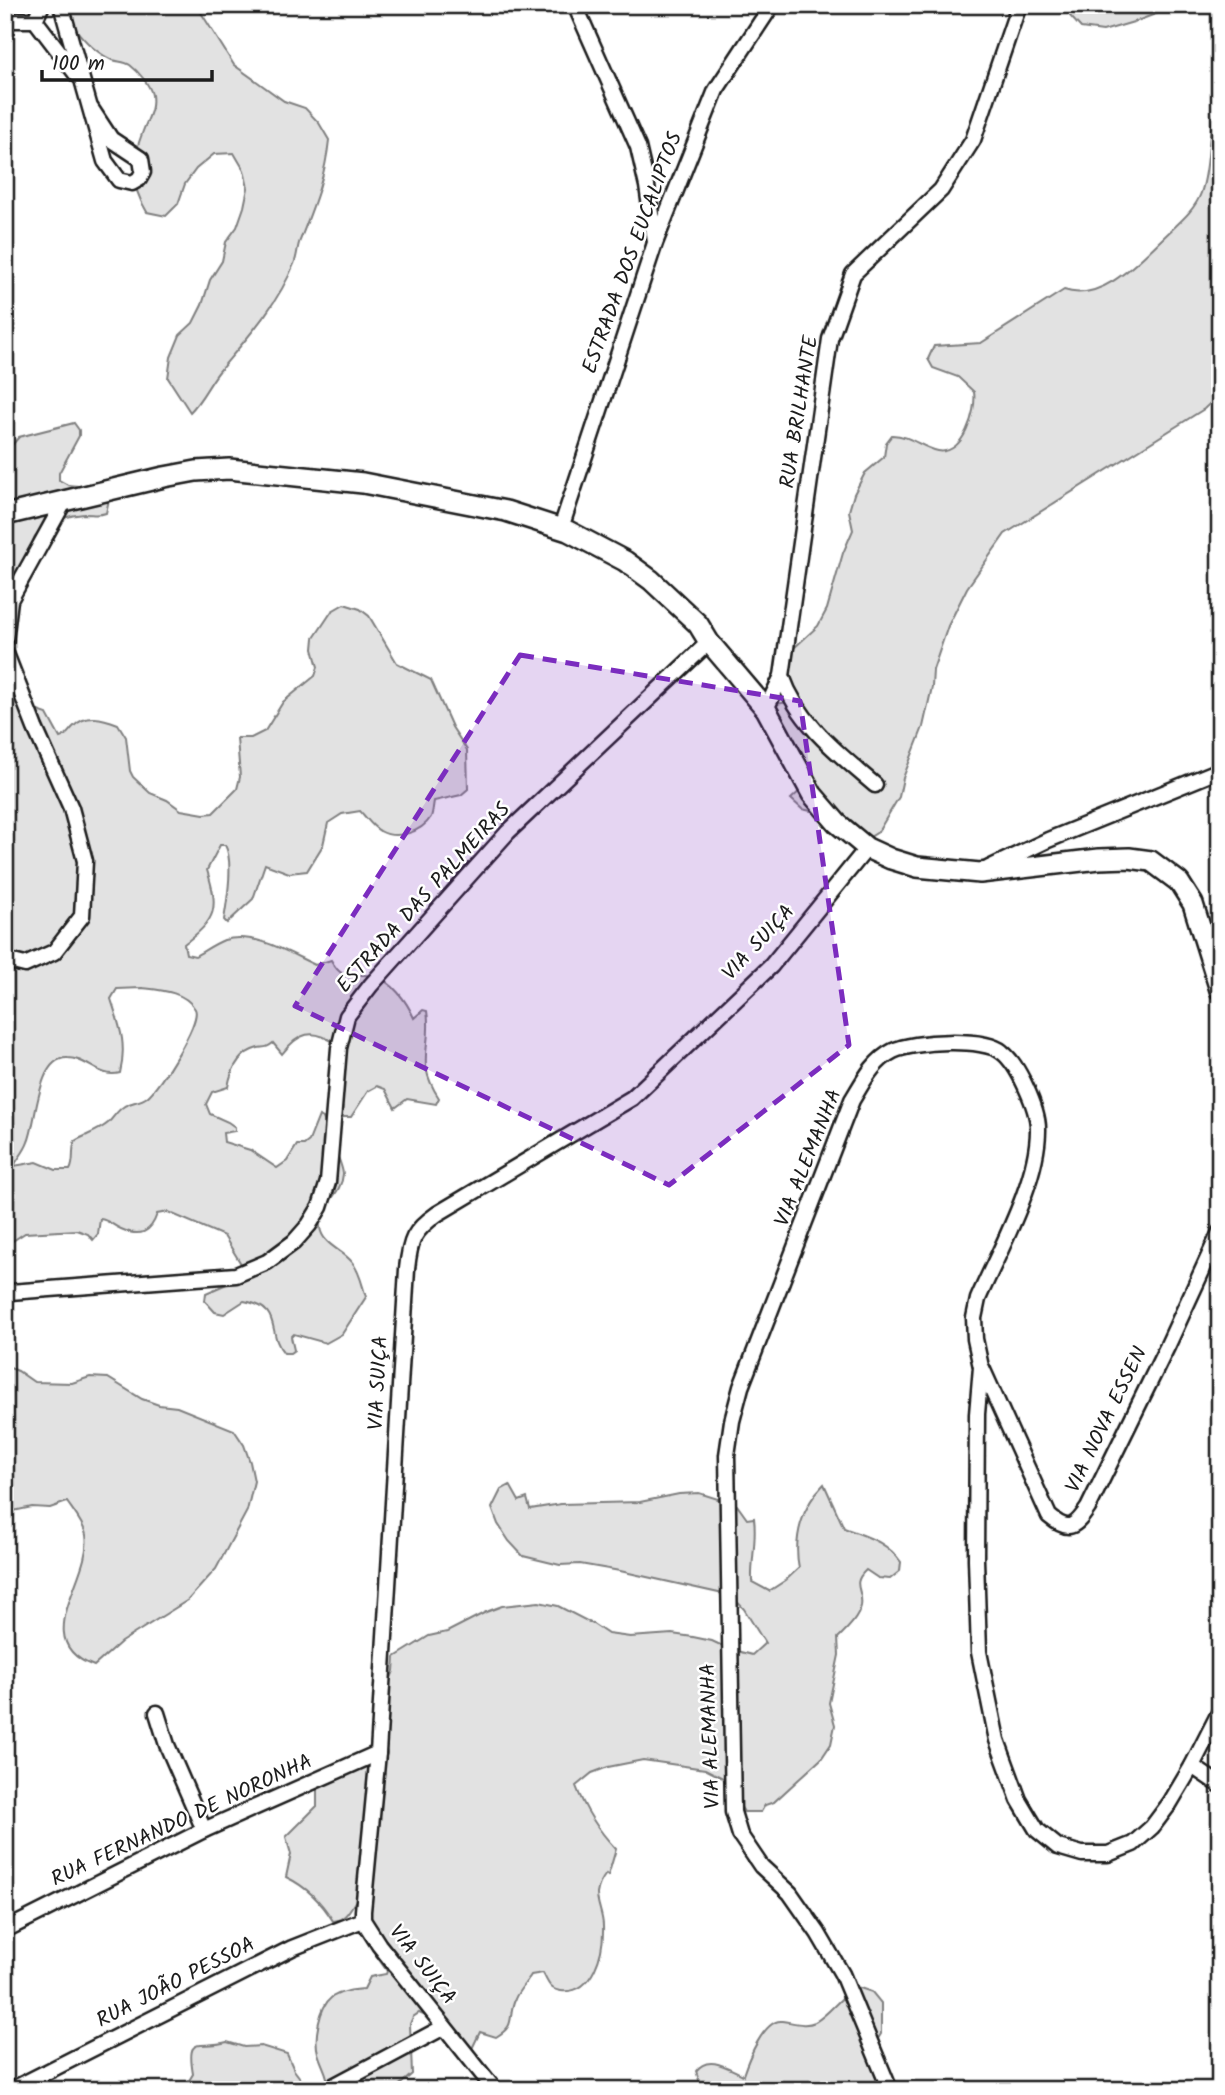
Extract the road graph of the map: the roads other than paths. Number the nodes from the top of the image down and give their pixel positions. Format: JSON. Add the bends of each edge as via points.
{"nodes":[{"id":1,"x":42,"y":5,"type":"edge"},
{"id":2,"x":61,"y":5,"type":"edge"},
{"id":3,"x":575,"y":5,"type":"edge"},
{"id":4,"x":772,"y":5,"type":"edge"},
{"id":5,"x":1019,"y":5,"type":"edge"},
{"id":6,"x":5,"y":20,"type":"edge"},
{"id":7,"x":35,"y":20,"type":"junction"},
{"id":8,"x":83,"y":84,"type":"junction"},
{"id":9,"x":90,"y":107,"type":"junction"},
{"id":10,"x":655,"y":243,"type":"junction"},
{"id":11,"x":64,"y":502,"type":"junction"},
{"id":12,"x":5,"y":515,"type":"edge"},
{"id":13,"x":561,"y":528,"type":"junction"},
{"id":14,"x":5,"y":641,"type":"edge"},
{"id":15,"x":709,"y":642,"type":"junction"},
{"id":16,"x":5,"y":650,"type":"edge"},
{"id":17,"x":782,"y":676,"type":"junction"},
{"id":18,"x":766,"y":709,"type":"junction"},
{"id":19,"x":1220,"y":770,"type":"edge"},
{"id":20,"x":875,"y":785,"type":"dead end"},
{"id":21,"x":867,"y":848,"type":"junction"},
{"id":22,"x":980,"y":873,"type":"junction"},
{"id":23,"x":5,"y":960,"type":"edge"},
{"id":24,"x":1220,"y":990,"type":"edge"},
{"id":25,"x":1220,"y":1232,"type":"edge"},
{"id":26,"x":7,"y":1293,"type":"edge"},
{"id":27,"x":981,"y":1367,"type":"junction"},
{"id":28,"x":1220,"y":1711,"type":"edge"},
{"id":29,"x":157,"y":1713,"type":"dead end"},
{"id":30,"x":378,"y":1753,"type":"junction"},
{"id":31,"x":1192,"y":1766,"type":"junction"},
{"id":32,"x":1220,"y":1785,"type":"edge"},
{"id":33,"x":204,"y":1830,"type":"junction"},
{"id":34,"x":363,"y":1920,"type":"junction"},
{"id":35,"x":5,"y":1930,"type":"edge"},
{"id":36,"x":444,"y":2026,"type":"junction"},
{"id":37,"x":16,"y":2089,"type":"edge"},
{"id":38,"x":326,"y":2090,"type":"edge"},
{"id":39,"x":495,"y":2090,"type":"edge"},
{"id":40,"x":890,"y":2090,"type":"edge"}],
"edges":[{"from":1,"to":7,"type":"street"},
{"from":2,"to":8,"type":"street"},
{"from":3,"to":10,"type":"street","via":[[638,146]]},
{"from":4,"to":10,"type":"street","name":"ESTRADA DOS EUCALIPTOS","via":[[716,90]]},
{"from":5,"to":17,"type":"street","name":"RUA BRILHANTE","via":[[973,140],[941,190],[853,274],[830,339]]},
{"from":6,"to":7,"type":"street"},
{"from":7,"to":8,"type":"street"},
{"from":8,"to":9,"type":"street"},
{"from":9,"to":9,"type":"street","via":[[111,139],[141,159],[144,172],[139,179],[132,183],[119,180],[105,161]]},
{"from":10,"to":13,"type":"street","name":"ESTRADA DOS EUCALIPTOS"},
{"from":11,"to":12,"type":"main road"},
{"from":11,"to":13,"type":"main road","via":[[164,477],[229,469],[363,483],[506,511]]},
{"from":11,"to":14,"type":"street","via":[[10,600]]},
{"from":13,"to":15,"type":"main road","via":[[651,580],[698,624]]},
{"from":15,"to":18,"type":"main road"},
{"from":15,"to":26,"type":"street","name":"ESTRADA DAS PALMEIRAS","via":[[508,832],[347,1016],[339,1048],[328,1182],[320,1207],[294,1242],[267,1262],[236,1275]]},
{"from":16,"to":23,"type":"street","via":[[71,808],[85,861],[82,916],[54,952],[25,965]]},
{"from":17,"to":18,"type":"street","name":"RUA BRILHANTE"},
{"from":17,"to":20,"type":"street","via":[[789,696],[823,740]]},
{"from":18,"to":21,"type":"main road","via":[[812,794]]},
{"from":19,"to":22,"type":"street","via":[[1048,840]]},
{"from":21,"to":22,"type":"main road","via":[[917,867]]},
{"from":21,"to":30,"type":"street","name":"VIA SUIÇA","via":[[771,966],[632,1098],[437,1214],[411,1241]]},
{"from":22,"to":24,"type":"main road","via":[[1098,859],[1151,862],[1179,882],[1193,904]]},
{"from":25,"to":27,"type":"street","name":"VIA NOVA ESSEN","via":[[1077,1523],[1068,1527],[1049,1516]]},
{"from":27,"to":31,"type":"street","name":"VIA ALEMANHA","via":[[977,1414],[979,1652],[997,1740],[1019,1800],[1037,1830],[1058,1847],[1082,1854],[1108,1854],[1133,1844],[1152,1827]]},
{"from":27,"to":40,"type":"street","name":"VIA ALEMANHA","via":[[974,1318],[978,1299],[1025,1192],[1039,1125],[1016,1068],[1002,1051],[972,1042],[917,1044],[893,1051],[874,1065],[852,1100],[741,1387],[727,1455],[733,1812],[740,1835],[761,1866],[790,1893],[842,1974]]},
{"from":28,"to":31,"type":"street","name":"VIA ALEMANHA"},
{"from":29,"to":33,"type":"street"},
{"from":30,"to":33,"type":"street","name":"RUA FERNANDO DE NORONHA"},
{"from":30,"to":34,"type":"street","name":"VIA SUIÇA"},
{"from":31,"to":32,"type":"street"},
{"from":33,"to":35,"type":"street","name":"RUA FERNANDO DE NORONHA"},
{"from":34,"to":36,"type":"street","name":"VIA SUIÇA"},
{"from":34,"to":37,"type":"street","name":"RUA JOÃO PESSOA","via":[[292,1948]]},
{"from":36,"to":38,"type":"street"},
{"from":36,"to":39,"type":"street","name":"VIA SUIÇA"}]}
